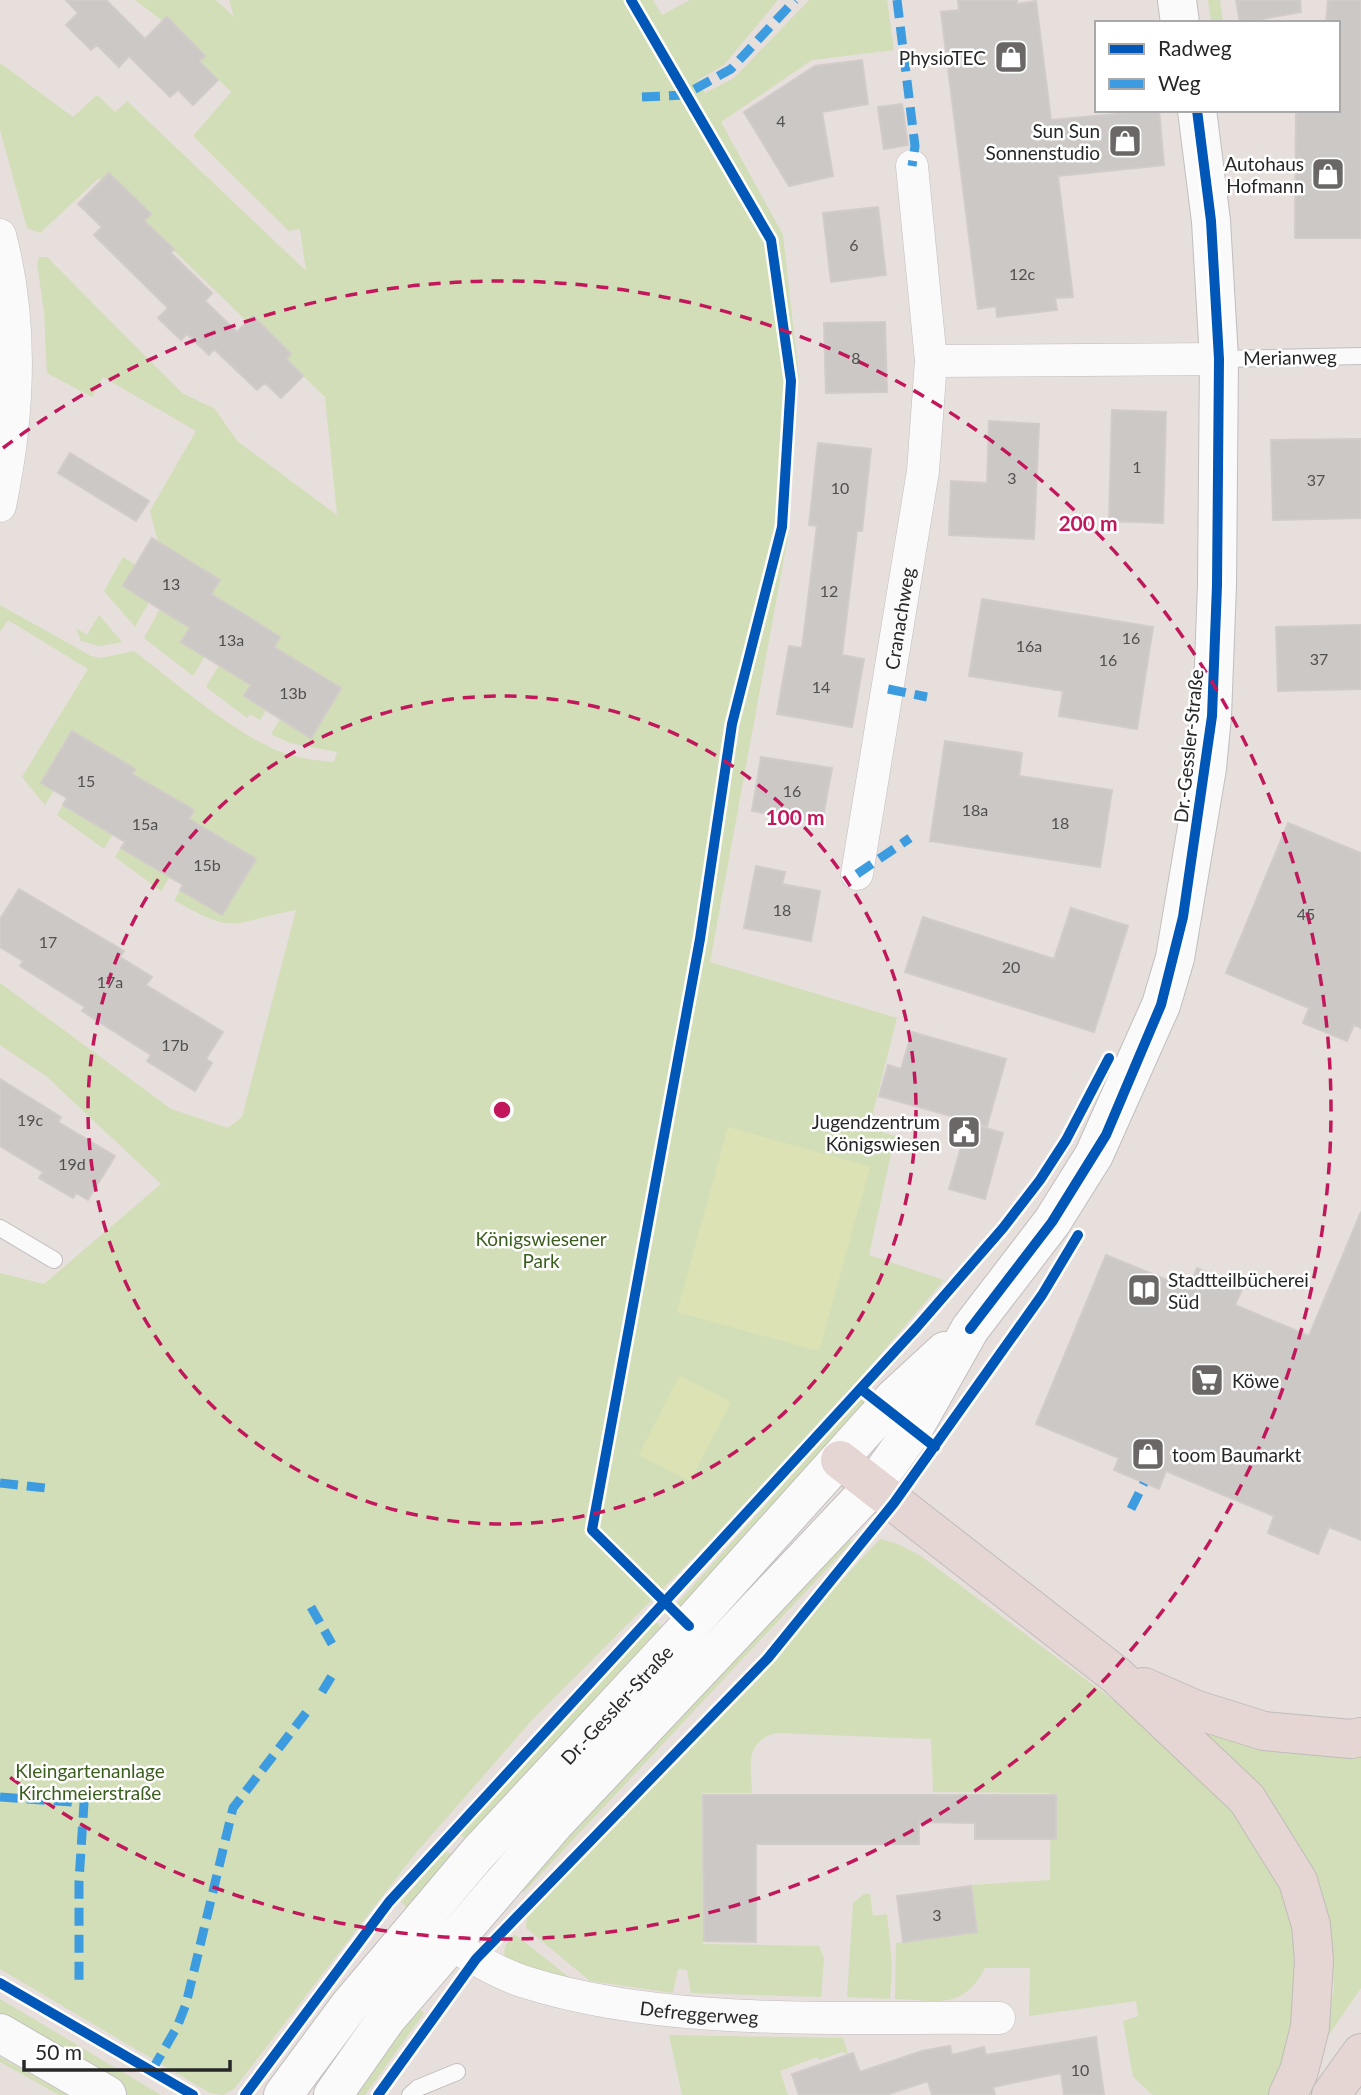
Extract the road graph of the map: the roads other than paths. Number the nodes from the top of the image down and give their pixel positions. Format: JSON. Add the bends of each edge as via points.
{"nodes":[{"id":1,"x":1177,"y":0,"type":"edge"},
{"id":2,"x":1180,"y":21,"type":"edge"},
{"id":3,"x":1197,"y":112,"type":"edge"},
{"id":4,"x":912,"y":166,"type":"dead end"},
{"id":5,"x":0,"y":235,"type":"edge"},
{"id":6,"x":1361,"y":356,"type":"edge"},
{"id":7,"x":1219,"y":359,"type":"junction"},
{"id":8,"x":931,"y":361,"type":"junction"},
{"id":9,"x":0,"y":506,"type":"edge"},
{"id":10,"x":857,"y":874,"type":"dead end"},
{"id":11,"x":0,"y":1228,"type":"edge"},
{"id":12,"x":54,"y":1260,"type":"dead end"},
{"id":13,"x":970,"y":1329,"type":"junction"},
{"id":14,"x":840,"y":1460,"type":"junction"},
{"id":15,"x":873,"y":1486,"type":"junction"},
{"id":16,"x":1116,"y":1675,"type":"junction"},
{"id":17,"x":1361,"y":1737,"type":"edge"},
{"id":18,"x":417,"y":1925,"type":"junction"},
{"id":19,"x":450,"y":1943,"type":"junction"},
{"id":20,"x":999,"y":2018,"type":"dead end"},
{"id":21,"x":0,"y":2033,"type":"edge"},
{"id":22,"x":1361,"y":2053,"type":"edge"},
{"id":23,"x":457,"y":2072,"type":"dead end"},
{"id":24,"x":107,"y":2095,"type":"edge"},
{"id":25,"x":283,"y":2095,"type":"edge"},
{"id":26,"x":332,"y":2095,"type":"edge"},
{"id":27,"x":410,"y":2095,"type":"edge"},
{"id":28,"x":1288,"y":2095,"type":"edge"},
{"id":29,"x":1331,"y":2095,"type":"edge"}],
"edges":[{"from":1,"to":2,"type":"main road"},
{"from":3,"to":7,"type":"main road","name":"Dr.-Gessler-Straße","via":[[1211,221]]},
{"from":4,"to":8,"type":"street","name":"Cranachweg"},
{"from":5,"to":9,"type":"street","via":[[18,368],[16,416]]},
{"from":6,"to":7,"type":"lane","name":"Merianweg"},
{"from":7,"to":8,"type":"street"},
{"from":7,"to":13,"type":"main road","name":"Dr.-Gessler-Straße","via":[[1212,716],[1175,958],[1161,1005],[1106,1135],[1052,1222]]},
{"from":8,"to":10,"type":"street","name":"Cranachweg","via":[[923,471]]},
{"from":11,"to":12,"type":"lane"},
{"from":13,"to":14,"type":"main road","name":"Dr.-Gessler-Straße","via":[[894,1398]]},
{"from":13,"to":15,"type":"main road","name":"Dr.-Gessler-Straße","via":[[913,1430]]},
{"from":14,"to":15,"type":"highway"},
{"from":14,"to":18,"type":"main road","name":"Dr.-Gessler-Straße"},
{"from":15,"to":16,"type":"highway"},
{"from":15,"to":19,"type":"main road","name":"Dr.-Gessler-Straße","via":[[554,1824]]},
{"from":16,"to":17,"type":"highway","via":[[1197,1710],[1265,1731]]},
{"from":16,"to":28,"type":"highway","via":[[1247,1799],[1298,1881],[1311,1925],[1314,1960],[1310,2027]]},
{"from":18,"to":19,"type":"street","name":"Defreggerweg"},
{"from":18,"to":25,"type":"main road","name":"Dr.-Gessler-Straße"},
{"from":19,"to":20,"type":"street","name":"Defreggerweg","via":[[523,1981],[610,2003],[705,2014]]},
{"from":19,"to":26,"type":"main road","name":"Dr.-Gessler-Straße","via":[[387,2018]]},
{"from":21,"to":24,"type":"main road"},
{"from":22,"to":29,"type":"highway"},
{"from":23,"to":27,"type":"lane"}]}
